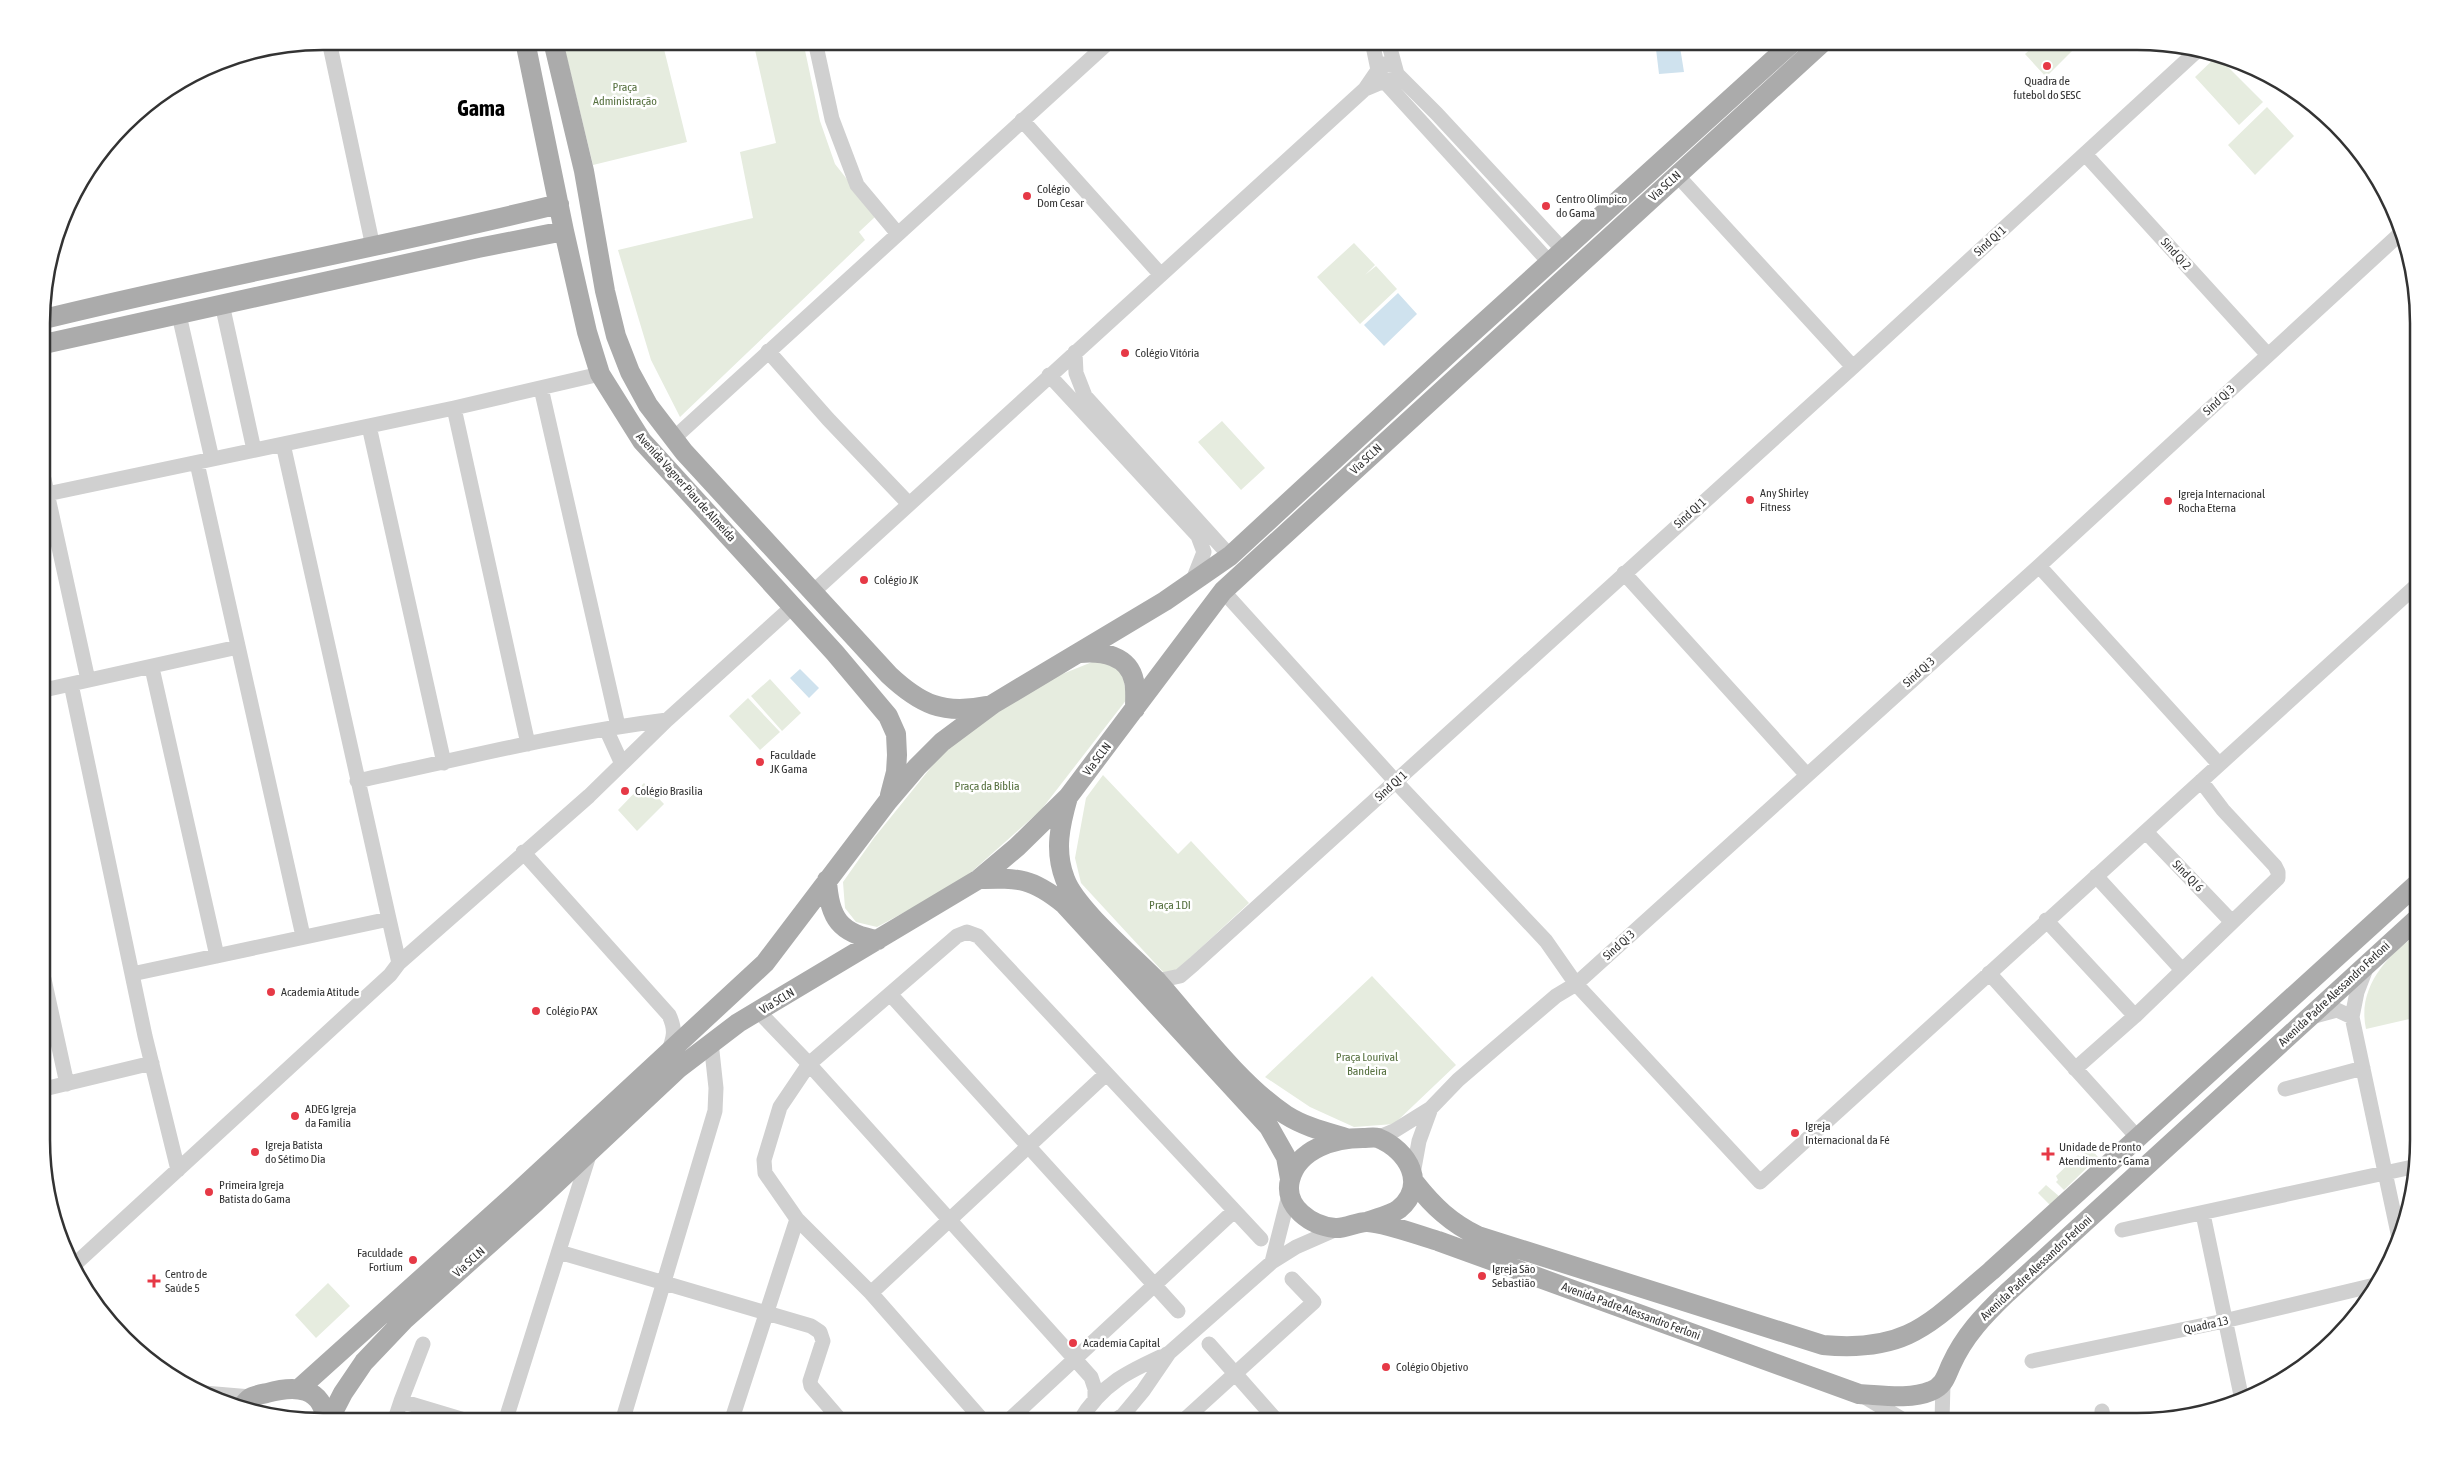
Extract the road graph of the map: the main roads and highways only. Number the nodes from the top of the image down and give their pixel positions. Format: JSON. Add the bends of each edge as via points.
{"nodes":[{"id":1,"x":527,"y":50,"type":"edge"},
{"id":2,"x":555,"y":50,"type":"edge"},
{"id":3,"x":1784,"y":50,"type":"edge"},
{"id":4,"x":1814,"y":50,"type":"edge"},
{"id":5,"x":559,"y":204,"type":"junction"},
{"id":6,"x":472,"y":226,"type":"junction"},
{"id":7,"x":564,"y":231,"type":"junction"},
{"id":8,"x":478,"y":248,"type":"junction"},
{"id":9,"x":571,"y":258,"type":"junction"},
{"id":10,"x":600,"y":259,"type":"junction"},
{"id":11,"x":236,"y":276,"type":"junction"},
{"id":12,"x":212,"y":282,"type":"junction"},
{"id":13,"x":1530,"y":282,"type":"junction"},
{"id":14,"x":605,"y":292,"type":"junction"},
{"id":15,"x":579,"y":295,"type":"junction"},
{"id":16,"x":1545,"y":296,"type":"junction"},
{"id":17,"x":1512,"y":298,"type":"junction"},
{"id":18,"x":242,"y":300,"type":"junction"},
{"id":19,"x":222,"y":304,"type":"junction"},
{"id":20,"x":1526,"y":314,"type":"junction"},
{"id":21,"x":50,"y":318,"type":"edge"},
{"id":22,"x":50,"y":343,"type":"edge"},
{"id":23,"x":781,"y":556,"type":"junction"},
{"id":24,"x":760,"y":570,"type":"junction"},
{"id":25,"x":853,"y":634,"type":"junction"},
{"id":26,"x":835,"y":653,"type":"junction"},
{"id":27,"x":1080,"y":653,"type":"junction"},
{"id":28,"x":993,"y":704,"type":"junction"},
{"id":29,"x":1135,"y":709,"type":"junction"},
{"id":30,"x":1068,"y":797,"type":"junction"},
{"id":31,"x":888,"y":801,"type":"junction"},
{"id":32,"x":979,"y":879,"type":"junction"},
{"id":33,"x":827,"y":880,"type":"junction"},
{"id":34,"x":2410,"y":889,"type":"edge"},
{"id":35,"x":2410,"y":926,"type":"edge"},
{"id":36,"x":878,"y":940,"type":"junction"},
{"id":37,"x":1346,"y":1138,"type":"junction"},
{"id":38,"x":1414,"y":1178,"type":"junction"},
{"id":39,"x":1290,"y":1187,"type":"junction"},
{"id":40,"x":528,"y":1196,"type":"junction"},
{"id":41,"x":1367,"y":1222,"type":"junction"},
{"id":42,"x":1998,"y":1265,"type":"junction"},
{"id":43,"x":2023,"y":1278,"type":"junction"},
{"id":44,"x":2007,"y":1292,"type":"junction"},
{"id":45,"x":1738,"y":1318,"type":"junction"},
{"id":46,"x":1767,"y":1328,"type":"junction"},
{"id":47,"x":1732,"y":1348,"type":"junction"},
{"id":48,"x":1754,"y":1356,"type":"junction"},
{"id":49,"x":301,"y":1388,"type":"junction"},
{"id":50,"x":247,"y":1403,"type":"edge"},
{"id":51,"x":326,"y":1413,"type":"edge"},
{"id":52,"x":332,"y":1413,"type":"edge"}],
"edges":[{"from":1,"to":5,"type":"main road","name":"Avenida Vagner Piau de Almeida"},
{"from":2,"to":10,"type":"main road","name":"Avenida Vagner Piau de Almeida","via":[[584,171]]},
{"from":3,"to":13,"type":"main road","name":"Via SCLN"},
{"from":4,"to":16,"type":"main road","name":"Via SCLN"},
{"from":5,"to":6,"type":"main road"},
{"from":5,"to":7,"type":"main road","name":"Avenida Vagner Piau de Almeida"},
{"from":6,"to":8,"type":"main road","via":[[480,235]]},
{"from":6,"to":11,"type":"main road"},
{"from":7,"to":8,"type":"main road"},
{"from":7,"to":9,"type":"main road","name":"Avenida Vagner Piau de Almeida"},
{"from":8,"to":18,"type":"main road"},
{"from":9,"to":10,"type":"main road","via":[[586,270],[595,268]]},
{"from":9,"to":15,"type":"main road","name":"Avenida Vagner Piau de Almeida"},
{"from":10,"to":14,"type":"main road","name":"Avenida Vagner Piau de Almeida"},
{"from":11,"to":12,"type":"main road"},
{"from":11,"to":18,"type":"main road","via":[[236,288]]},
{"from":12,"to":19,"type":"main road"},
{"from":12,"to":21,"type":"main road"},
{"from":13,"to":16,"type":"main road","via":[[1533,290]]},
{"from":13,"to":17,"type":"main road","name":"Via SCLN"},
{"from":14,"to":15,"type":"main road","via":[[591,283],[582,287]]},
{"from":14,"to":23,"type":"main road","name":"Avenida Vagner Piau de Almeida","via":[[616,336],[648,405],[673,438]]},
{"from":15,"to":24,"type":"main road","name":"Avenida Vagner Piau de Almeida","via":[[600,374],[642,441]]},
{"from":16,"to":20,"type":"main road","name":"Via SCLN"},
{"from":17,"to":20,"type":"main road","via":[[1522,304]]},
{"from":17,"to":27,"type":"main road","name":"Via SCLN","via":[[1230,556],[1165,602]]},
{"from":18,"to":19,"type":"main road"},
{"from":19,"to":22,"type":"main road"},
{"from":20,"to":29,"type":"main road","name":"Via SCLN","via":[[1223,591]]},
{"from":23,"to":24,"type":"main road","via":[[769,547],[763,548],[757,559]]},
{"from":23,"to":25,"type":"main road","name":"Avenida Vagner Piau de Almeida"},
{"from":24,"to":26,"type":"main road","name":"Avenida Vagner Piau de Almeida"},
{"from":25,"to":26,"type":"main road","via":[[851,644]]},
{"from":25,"to":28,"type":"main road","name":"Avenida Vagner Piau de Almeida","via":[[889,675],[926,703],[956,710]]},
{"from":26,"to":31,"type":"main road","name":"Avenida Vagner Piau de Almeida","via":[[888,716],[896,734],[896,772]]},
{"from":27,"to":28,"type":"main road","name":"Via SCLN"},
{"from":27,"to":29,"type":"main road","via":[[1112,655],[1124,662],[1135,682]]},
{"from":28,"to":31,"type":"main road","name":"Via SCLN","via":[[942,742]]},
{"from":29,"to":30,"type":"main road","name":"Via SCLN"},
{"from":30,"to":32,"type":"main road","name":"Via SCLN"},
{"from":30,"to":37,"type":"main road","via":[[1058,846],[1065,881],[1080,903],[1252,1087],[1287,1115],[1317,1130]]},
{"from":31,"to":33,"type":"main road","name":"Via SCLN"},
{"from":32,"to":36,"type":"main road","name":"Via SCLN"},
{"from":32,"to":39,"type":"main road","via":[[1030,881],[1064,904],[1269,1127],[1286,1157]]},
{"from":33,"to":36,"type":"main road","via":[[828,900],[835,918],[849,932]]},
{"from":33,"to":40,"type":"main road","name":"Via SCLN","via":[[765,963],[667,1054]]},
{"from":34,"to":42,"type":"main road","name":"Avenida Padre Alessandro Ferloni"},
{"from":35,"to":43,"type":"main road","name":"Avenida Padre Alessandro Ferloni"},
{"from":36,"to":40,"type":"main road","name":"Via SCLN","via":[[711,1042],[590,1152]]},
{"from":37,"to":38,"type":"main road","via":[[1377,1138],[1403,1158]]},
{"from":37,"to":39,"type":"main road","via":[[1321,1146],[1301,1159]]},
{"from":38,"to":41,"type":"main road","via":[[1411,1194],[1398,1210]]},
{"from":38,"to":45,"type":"main road","name":"Avenida Padre Alessandro Ferloni","via":[[1445,1216],[1476,1235]]},
{"from":39,"to":41,"type":"main road","via":[[1298,1211],[1312,1222],[1337,1228]]},
{"from":40,"to":49,"type":"main road","name":"Via SCLN"},
{"from":40,"to":52,"type":"main road","name":"Via SCLN","via":[[364,1362]]},
{"from":41,"to":47,"type":"main road","name":"Avenida Padre Alessandro Ferloni","via":[[1438,1241]]},
{"from":42,"to":43,"type":"main road"},
{"from":42,"to":44,"type":"main road"},
{"from":42,"to":46,"type":"main road","name":"Avenida Padre Alessandro Ferloni","via":[[1926,1327],[1888,1343],[1852,1347],[1823,1344]]},
{"from":43,"to":44,"type":"main road","name":"Avenida Padre Alessandro Ferloni"},
{"from":44,"to":48,"type":"main road","name":"Avenida Padre Alessandro Ferloni","via":[[1974,1326],[1943,1384],[1932,1391],[1920,1394],[1859,1394]]},
{"from":45,"to":46,"type":"main road","name":"Avenida Padre Alessandro Ferloni"},
{"from":45,"to":47,"type":"main road","via":[[1740,1329]]},
{"from":46,"to":48,"type":"main road","via":[[1757,1341]]},
{"from":47,"to":48,"type":"main road","name":"Avenida Padre Alessandro Ferloni"},
{"from":49,"to":50,"type":"main road","via":[[279,1389]]},
{"from":49,"to":51,"type":"main road","via":[[318,1398]]}]}
